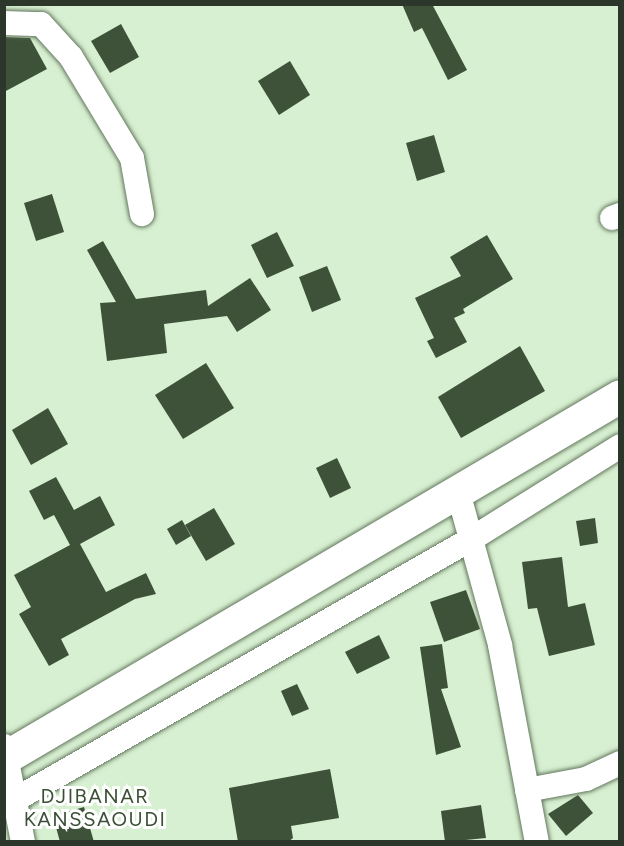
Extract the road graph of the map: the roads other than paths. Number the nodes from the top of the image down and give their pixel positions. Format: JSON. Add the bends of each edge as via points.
{"nodes":[{"id":1,"x":4,"y":23,"type":"edge"},
{"id":2,"x":142,"y":214,"type":"dead end"},
{"id":3,"x":620,"y":396,"type":"edge"},
{"id":4,"x":620,"y":446,"type":"edge"},
{"id":5,"x":458,"y":492,"type":"junction"},
{"id":6,"x":473,"y":538,"type":"junction"},
{"id":7,"x":5,"y":754,"type":"edge"},
{"id":8,"x":620,"y":763,"type":"edge"},
{"id":9,"x":527,"y":790,"type":"junction"},
{"id":10,"x":11,"y":802,"type":"edge"},
{"id":11,"x":24,"y":842,"type":"edge"},
{"id":12,"x":537,"y":842,"type":"edge"}],
"edges":[{"from":1,"to":2,"type":"street","via":[[41,24],[70,57],[132,158]]},
{"from":3,"to":5,"type":"street"},
{"from":4,"to":6,"type":"street"},
{"from":5,"to":6,"type":"street"},
{"from":5,"to":7,"type":"street"},
{"from":6,"to":9,"type":"street"},
{"from":6,"to":10,"type":"street"},
{"from":7,"to":10,"type":"street"},
{"from":8,"to":9,"type":"street","via":[[586,779]]},
{"from":9,"to":12,"type":"street"},
{"from":10,"to":11,"type":"street"}]}
